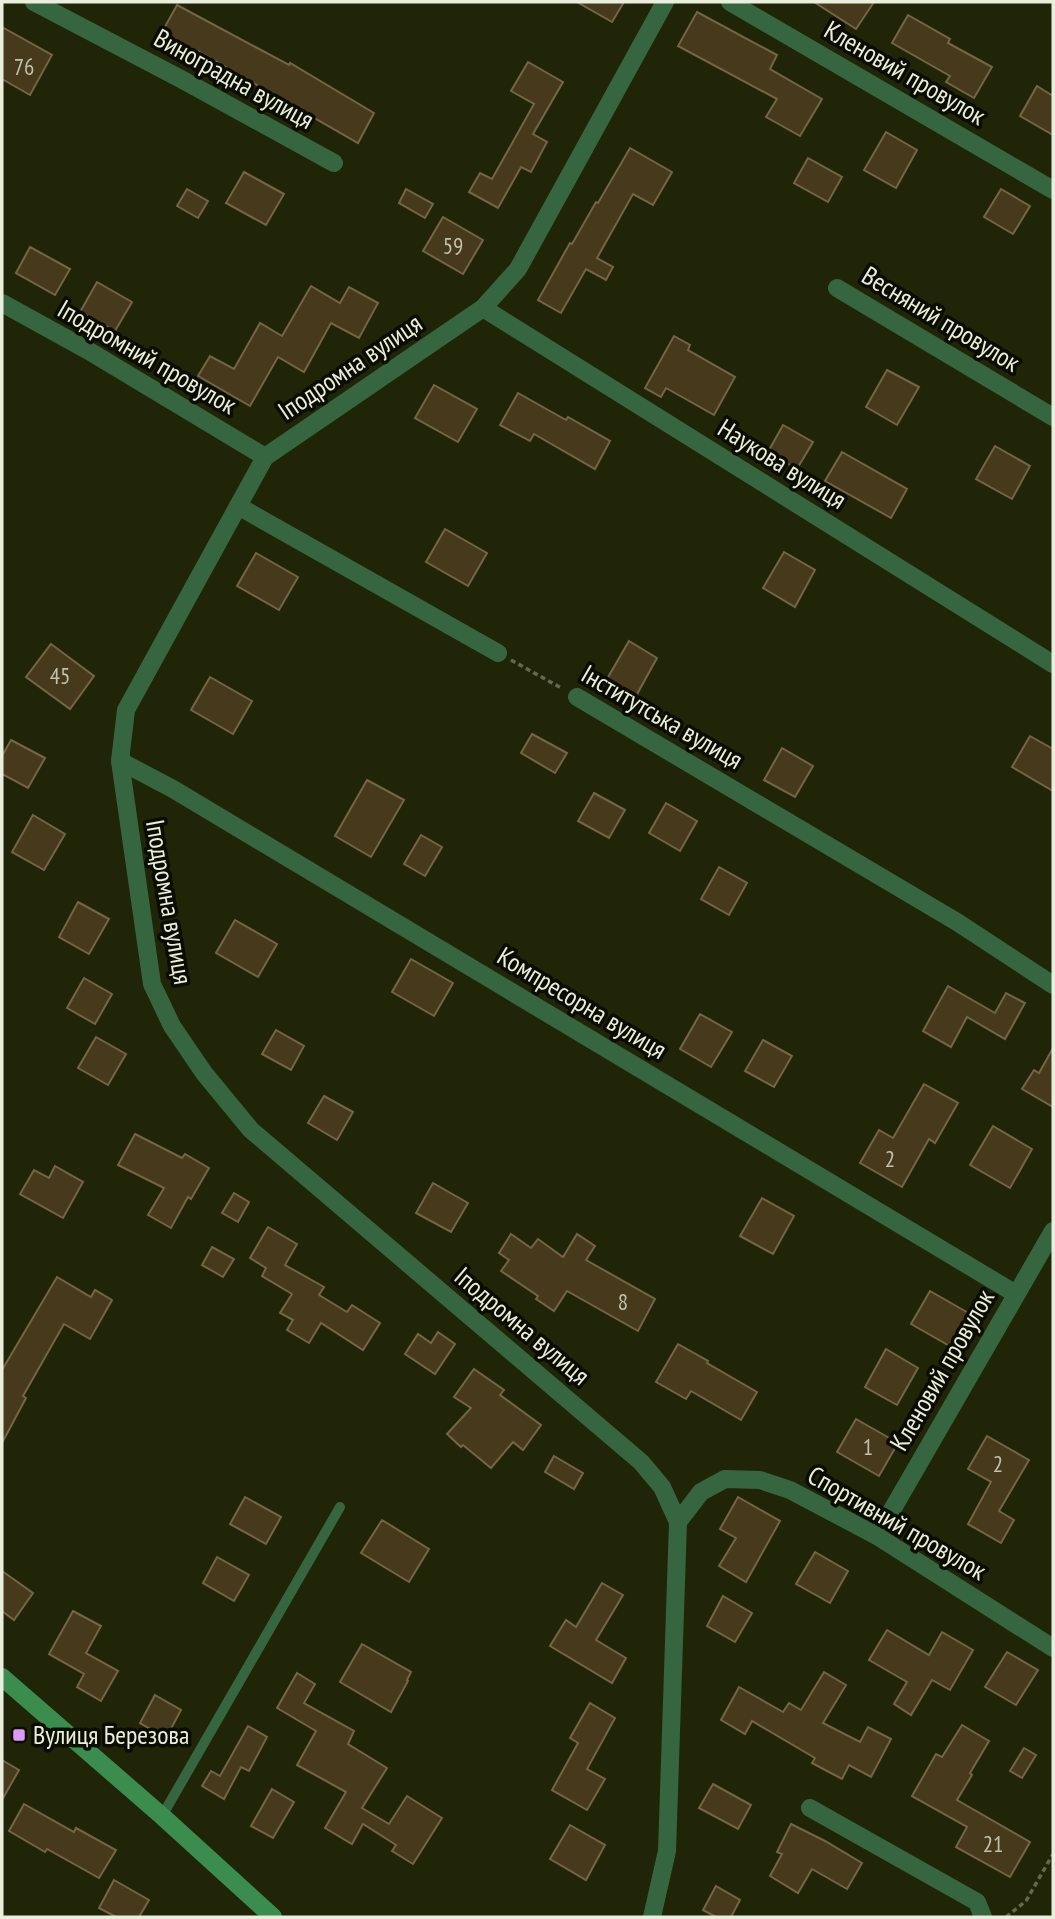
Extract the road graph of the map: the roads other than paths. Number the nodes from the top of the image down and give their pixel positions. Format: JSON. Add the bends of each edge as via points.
{"nodes":[{"id":1,"x":34,"y":2,"type":"edge"},
{"id":2,"x":665,"y":2,"type":"edge"},
{"id":3,"x":730,"y":2,"type":"edge"},
{"id":4,"x":334,"y":163,"type":"dead end"},
{"id":5,"x":1053,"y":190,"type":"edge"},
{"id":6,"x":837,"y":288,"type":"dead end"},
{"id":7,"x":2,"y":303,"type":"edge"},
{"id":8,"x":483,"y":308,"type":"junction"},
{"id":9,"x":1053,"y":417,"type":"edge"},
{"id":10,"x":265,"y":457,"type":"junction"},
{"id":11,"x":238,"y":506,"type":"junction"},
{"id":12,"x":498,"y":653,"type":"road end"},
{"id":13,"x":1053,"y":664,"type":"edge"},
{"id":14,"x":577,"y":697,"type":"road end"},
{"id":15,"x":120,"y":761,"type":"junction"},
{"id":16,"x":1053,"y":985,"type":"edge"},
{"id":17,"x":1053,"y":1231,"type":"edge"},
{"id":18,"x":1016,"y":1294,"type":"junction"},
{"id":19,"x":340,"y":1507,"type":"dead end"},
{"id":20,"x":678,"y":1522,"type":"junction"},
{"id":21,"x":877,"y":1536,"type":"junction"},
{"id":22,"x":1053,"y":1648,"type":"edge"},
{"id":23,"x":2,"y":1677,"type":"edge"},
{"id":24,"x":810,"y":1808,"type":"dead end"},
{"id":25,"x":162,"y":1816,"type":"junction"},
{"id":26,"x":273,"y":1917,"type":"edge"},
{"id":27,"x":652,"y":1917,"type":"edge"},
{"id":28,"x":983,"y":1917,"type":"edge"}],
"edges":[{"from":1,"to":4,"type":"street","name":"Виноградна вулиця"},
{"from":2,"to":8,"type":"street","name":"Іподромна вулиця","via":[[518,269]]},
{"from":3,"to":5,"type":"street","name":"Кленовий провулок"},
{"from":6,"to":9,"type":"street","name":"Весняний провулок"},
{"from":7,"to":10,"type":"street","name":"Іподромний провулок"},
{"from":8,"to":10,"type":"street","name":"Іподромна вулиця"},
{"from":8,"to":13,"type":"street","name":"Наукова вулиця"},
{"from":10,"to":11,"type":"street","name":"Іподромна вулиця"},
{"from":11,"to":12,"type":"street"},
{"from":11,"to":15,"type":"street","name":"Іподромна вулиця","via":[[126,710]]},
{"from":14,"to":16,"type":"street","name":"Інститутська вулиця","via":[[957,922]]},
{"from":15,"to":18,"type":"street","name":"Компресорна вулиця"},
{"from":15,"to":20,"type":"street","name":"Іподромна вулиця","via":[[152,984],[172,1026],[204,1073],[251,1130],[641,1462],[662,1487]]},
{"from":17,"to":18,"type":"street","name":"Кленовий провулок"},
{"from":18,"to":21,"type":"street","name":"Кленовий провулок"},
{"from":19,"to":25,"type":"lane"},
{"from":20,"to":21,"type":"street","name":"Спортивний провулок","via":[[701,1492],[724,1479],[760,1480],[790,1490]]},
{"from":20,"to":27,"type":"street","name":"Іподромна вулиця","via":[[667,1852]]},
{"from":21,"to":22,"type":"street","name":"Спортивний провулок"},
{"from":23,"to":25,"type":"street"},
{"from":24,"to":28,"type":"street","via":[[977,1902]]},
{"from":25,"to":26,"type":"street"}]}
